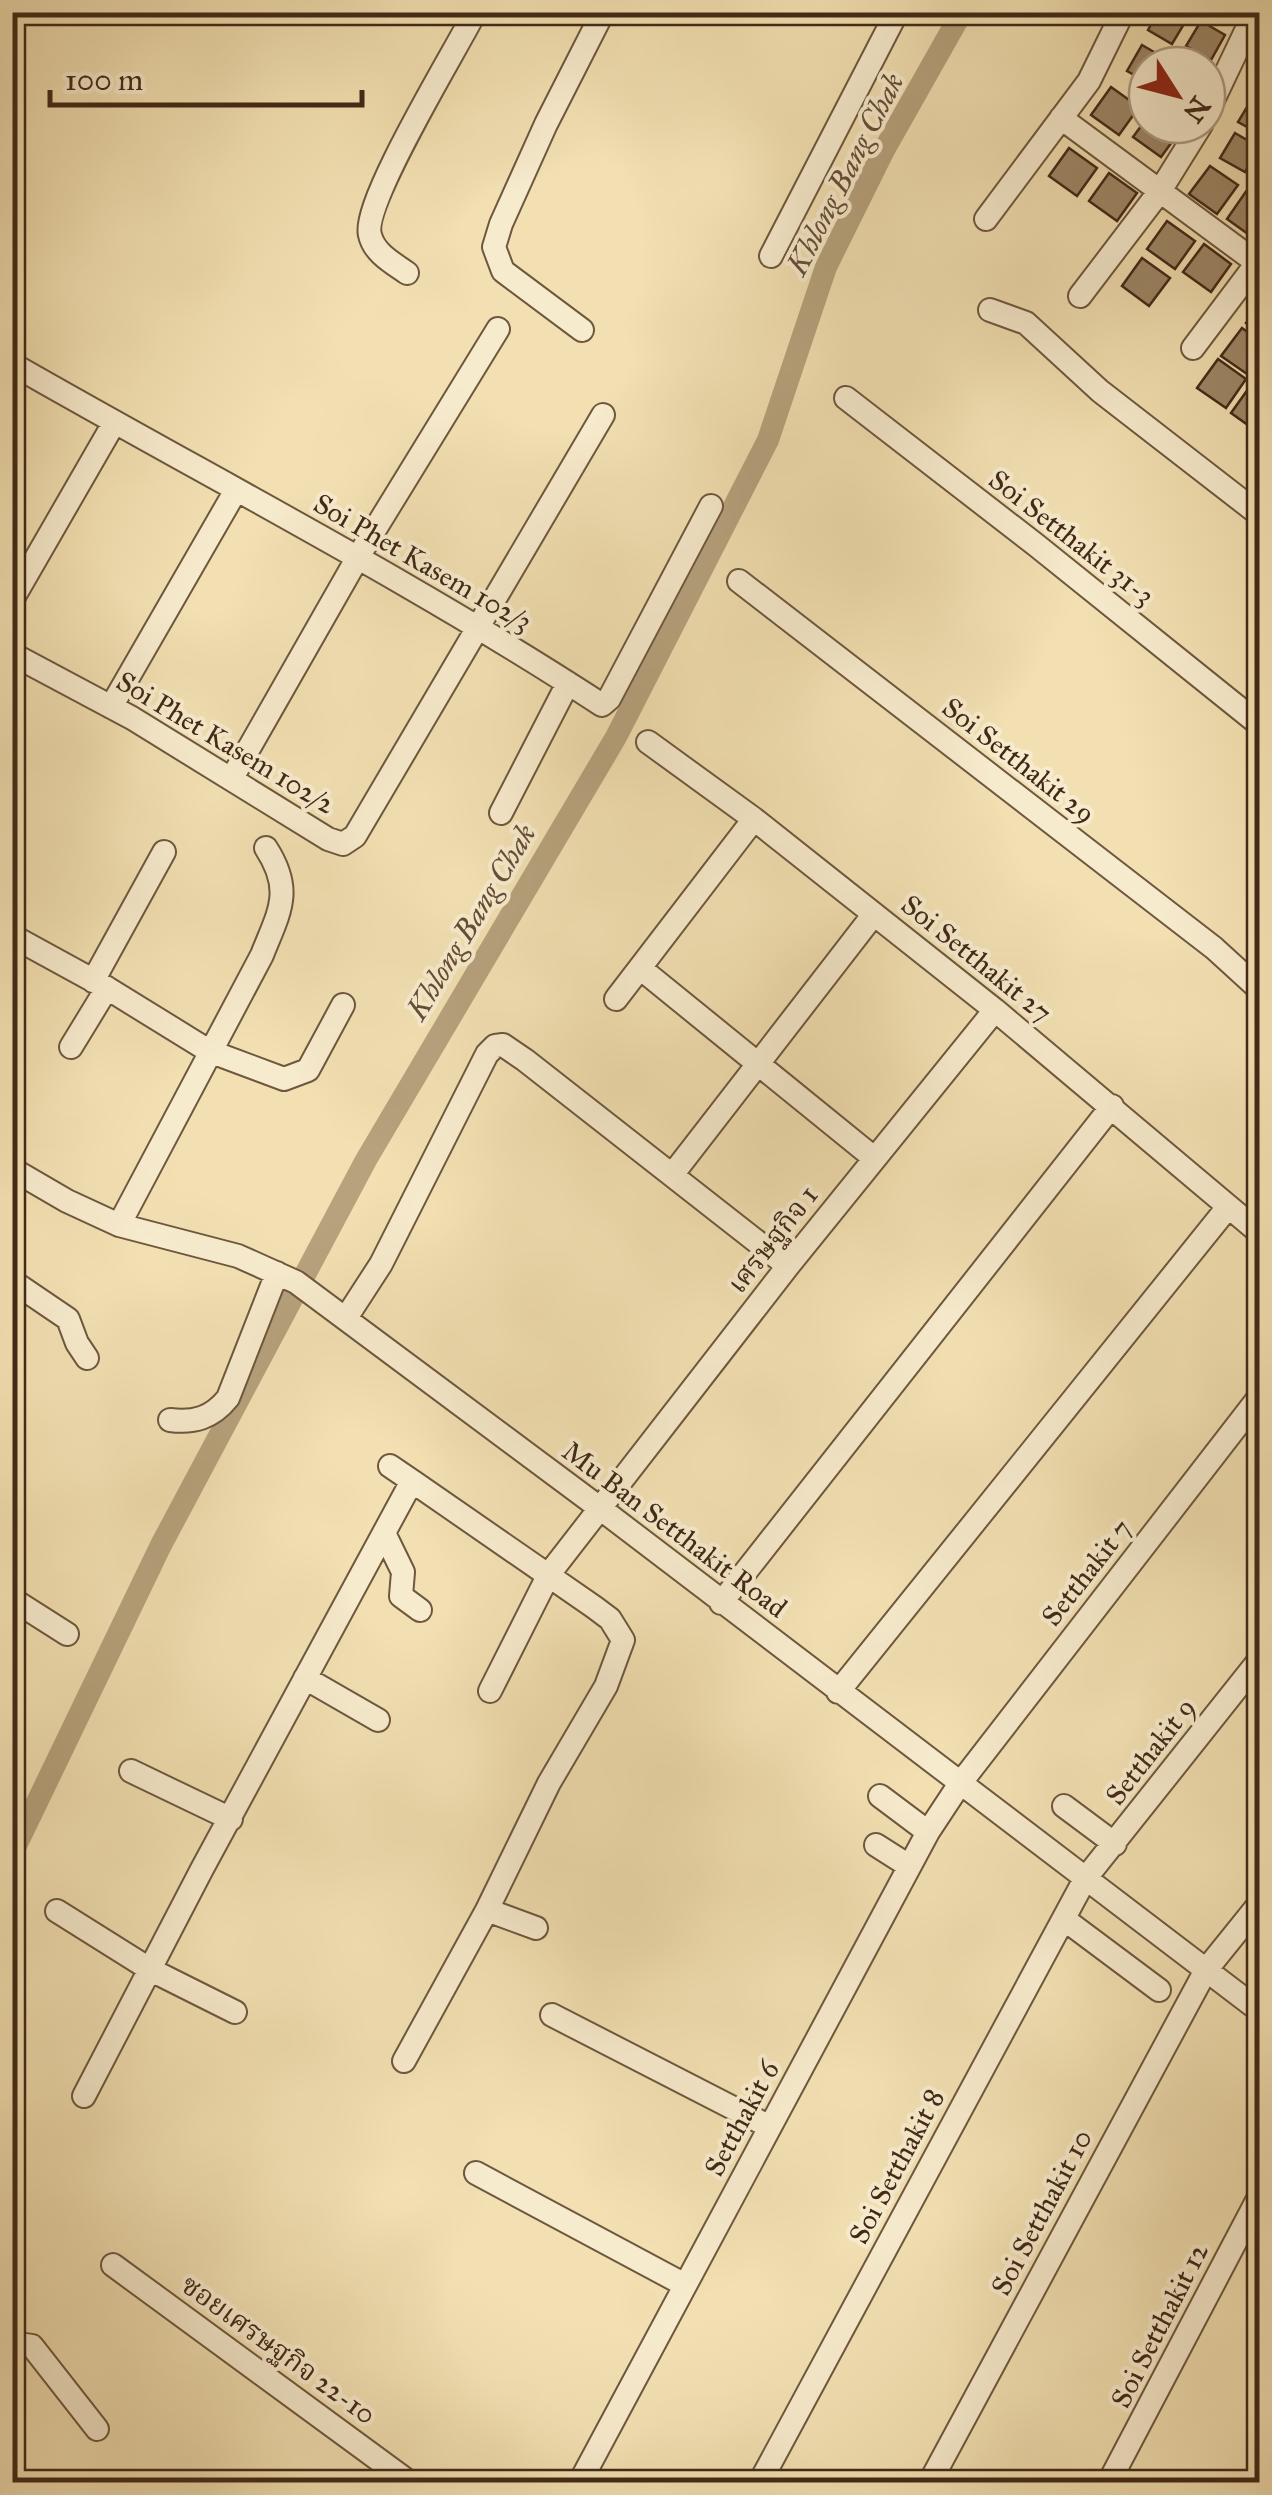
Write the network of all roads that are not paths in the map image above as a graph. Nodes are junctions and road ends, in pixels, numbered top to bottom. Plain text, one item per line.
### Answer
1 (475, 12) edge
2 (603, 12) edge
3 (897, 12) edge
4 (1123, 12) edge
5 (1255, 12) edge
6 (1227, 71) edge
7 (1061, 118) junction
8 (1188, 145) edge
9 (1160, 190) junction
10 (986, 219) dead end
11 (771, 256) dead end
12 (1259, 262) edge
13 (407, 274) dead end
14 (1080, 296) dead end
15 (990, 310) dead end
16 (498, 329) dead end
17 (582, 330) dead end
18 (1193, 348) dead end
19 (12, 364) edge
20 (846, 398) dead end
21 (603, 415) dead end
22 (114, 422) junction
23 (236, 490) junction
24 (711, 506) dead end
25 (1260, 514) edge
26 (358, 557) junction
27 (739, 581) dead end
28 (12, 600) edge
29 (479, 629) junction
30 (12, 654) edge
31 (568, 683) junction
32 (112, 707) junction
33 (1260, 725) edge
34 (648, 742) dead end
35 (232, 778) junction
36 (501, 813) dead end
37 (754, 819) junction
38 (266, 848) dead end
39 (164, 852) dead end
40 (874, 914) junction
41 (12, 936) edge
42 (640, 968) junction
43 (100, 984) junction
44 (1260, 990) edge
45 (616, 999) dead end
46 (343, 1005) dead end
47 (996, 1010) junction
48 (70, 1047) dead end
49 (209, 1051) junction
50 (758, 1064) junction
51 (1112, 1106) junction
52 (874, 1158) junction
53 (12, 1169) edge
54 (672, 1175) junction
55 (1228, 1207) junction
56 (120, 1225) junction
57 (1260, 1233) edge
58 (788, 1266) junction
59 (287, 1278) junction
60 (12, 1281) edge
61 (337, 1312) junction
62 (88, 1358) dead end
63 (1260, 1396) edge
64 (170, 1420) dead end
65 (390, 1466) dead end
66 (412, 1481) junction
67 (601, 1509) junction
68 (385, 1535) junction
69 (549, 1574) junction
70 (12, 1599) edge
71 (721, 1603) junction
72 (420, 1610) dead end
73 (67, 1634) dead end
74 (1260, 1659) edge
75 (304, 1678) junction
76 (490, 1691) dead end
77 (838, 1692) junction
78 (378, 1720) dead end
79 (130, 1770) dead end
80 (959, 1785) junction
81 (880, 1796) dead end
82 (1064, 1806) dead end
83 (231, 1819) junction
84 (928, 1832) junction
85 (1115, 1844) junction
86 (876, 1845) dead end
87 (910, 1866) junction
88 (1086, 1879) junction
89 (1260, 1903) edge
90 (487, 1910) junction
91 (57, 1911) dead end
92 (1064, 1918) junction
93 (536, 1928) dead end
94 (151, 1970) junction
95 (1206, 1970) junction
96 (1158, 1990) dead end
97 (1260, 2011) edge
98 (235, 2012) dead end
99 (552, 2015) dead end
100 (404, 2061) dead end
101 (84, 2096) dead end
102 (770, 2127) junction
103 (476, 2173) dead end
104 (1260, 2194) edge
105 (113, 2265) dead end
106 (685, 2285) junction
107 (12, 2343) edge
108 (97, 2429) dead end
109 (409, 2482) edge
110 (580, 2482) edge
111 (760, 2482) edge
112 (930, 2482) edge
113 (1109, 2482) edge

1 - 13 street
2 - 17 street
3 - 11 street
4 - 7 street
5 - 6 street
7 - 9 street
7 - 10 street
8 - 9 street
9 - 12 street
9 - 14 street
12 - 18 street
15 - 25 street
16 - 26 street
19 - 22 street, Soi Phet Kasem 102/3
20 - 33 street, Soi Setthakit 31-3
21 - 29 street
22 - 23 street, Soi Phet Kasem 102/3
22 - 28 street
23 - 26 street, Soi Phet Kasem 102/3
23 - 32 street
24 - 31 street, Soi Phet Kasem 102/3
26 - 29 street, Soi Phet Kasem 102/3
26 - 35 street
27 - 44 street, Soi Setthakit 29
29 - 31 street, Soi Phet Kasem 102/3
29 - 35 street, Soi Phet Kasem 102/2
30 - 32 street, Soi Phet Kasem 102/2
31 - 36 street
32 - 35 street, Soi Phet Kasem 102/2
34 - 37 street, Soi Setthakit 27
37 - 40 street, Soi Setthakit 27
37 - 42 street
38 - 49 street
39 - 43 street
40 - 47 street, Soi Setthakit 27
40 - 50 street
41 - 43 street
42 - 45 street
42 - 50 street
43 - 48 street
43 - 49 street
46 - 49 street
47 - 51 street, Soi Setthakit 27
47 - 52 street, เศรษฐกิจ 1
49 - 56 street
50 - 52 street
50 - 54 street
51 - 55 street, Soi Setthakit 27
51 - 71 street
52 - 58 street, เศรษฐกิจ 1
53 - 56 street, Mu Ban Setthakit Road
54 - 58 street
54 - 61 street
55 - 57 street, Soi Setthakit 27
55 - 77 street
56 - 59 street, Mu Ban Setthakit Road
58 - 67 street, เศรษฐกิจ 1
59 - 61 street, Mu Ban Setthakit Road
59 - 64 street
60 - 62 street
61 - 67 street, Mu Ban Setthakit Road
63 - 80 street, Setthakit 7
65 - 66 street
66 - 68 street
66 - 69 street
67 - 69 street, เศรษฐกิจ 1
67 - 71 street, Mu Ban Setthakit Road
68 - 72 street
68 - 75 street
69 - 76 street, เศรษฐกิจ 1
69 - 90 street
70 - 73 street
71 - 77 street, Mu Ban Setthakit Road
74 - 85 street, Setthakit 9
75 - 78 street
75 - 83 street
77 - 80 street, Mu Ban Setthakit Road
79 - 83 street
80 - 84 street, Setthakit 6
80 - 88 street, Mu Ban Setthakit Road
81 - 84 street
82 - 85 street
83 - 94 street
84 - 87 street, Setthakit 6
85 - 88 street, Setthakit 9
86 - 87 street
87 - 102 street, Setthakit 6
88 - 92 street, Soi Setthakit 8
88 - 95 street, Mu Ban Setthakit Road
89 - 95 street, Soi Setthakit 10
90 - 93 street
90 - 100 street
91 - 94 street
92 - 96 street
92 - 111 street, Soi Setthakit 8
94 - 98 street
94 - 101 street
95 - 97 street, Mu Ban Setthakit Road
95 - 112 street, Soi Setthakit 10
99 - 102 street
102 - 106 street, Setthakit 6
103 - 106 street
104 - 113 street, Soi Setthakit 12
105 - 109 street, ซอยเศรษฐกิจ 22-10
106 - 110 street, Setthakit 6
107 - 108 street

